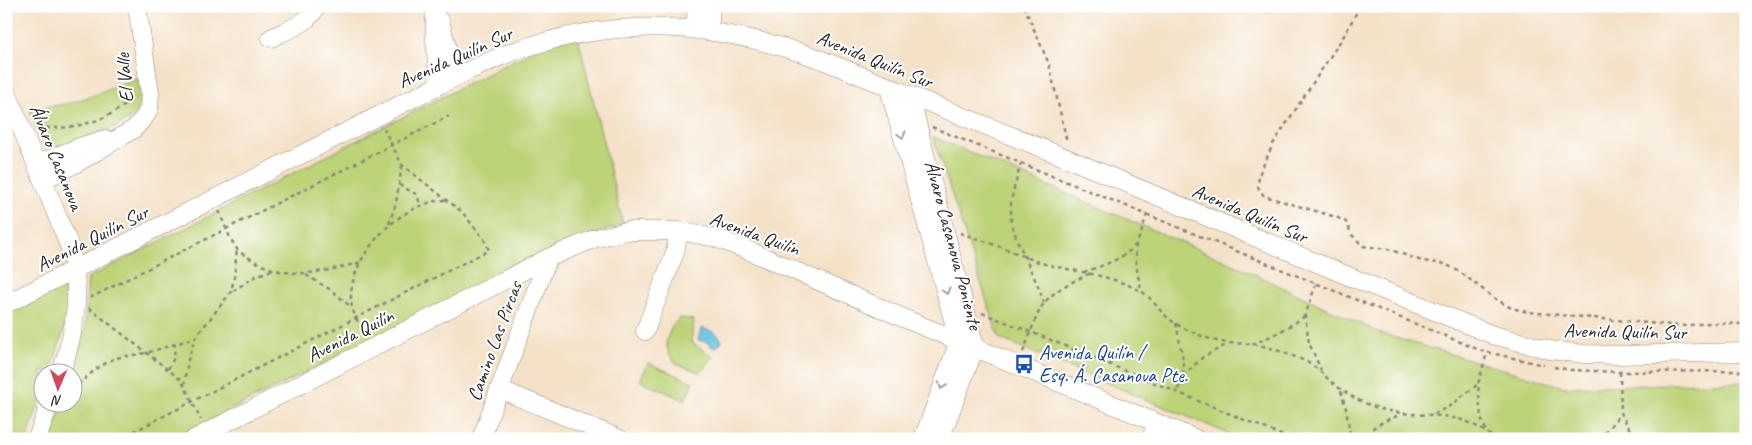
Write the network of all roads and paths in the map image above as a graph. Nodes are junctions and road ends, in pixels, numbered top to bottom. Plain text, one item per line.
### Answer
1 (137, 6) edge
2 (316, 6) edge
3 (435, 6) edge
4 (696, 6) edge
5 (711, 6) edge
6 (1024, 6) edge
7 (1360, 6) edge
8 (702, 30) junction
9 (271, 38) dead end
10 (455, 77) junction
11 (149, 84) junction
12 (439, 86) junction
13 (889, 88) junction
14 (6, 90) edge
15 (910, 96) junction
16 (378, 116) junction
17 (449, 116) dead end
18 (22, 127) junction
19 (1066, 136) dead end
20 (392, 145) junction
21 (1021, 163) dead end
22 (402, 165) junction
23 (40, 172) junction
24 (399, 185) junction
25 (213, 200) junction
26 (448, 200) junction
27 (421, 205) junction
28 (1147, 214) dead end
29 (388, 225) junction
30 (227, 229) junction
31 (679, 231) junction
32 (960, 233) dead end
33 (1136, 244) junction
34 (237, 248) junction
35 (548, 258) junction
36 (1027, 258) junction
37 (360, 262) junction
38 (76, 270) junction
39 (272, 270) junction
40 (1084, 272) junction
41 (304, 274) junction
42 (1091, 274) junction
43 (1316, 284) dead end
44 (1142, 291) junction
45 (231, 292) junction
46 (79, 302) junction
47 (1044, 303) junction
48 (6, 304) edge
49 (351, 307) junction
50 (1305, 316) junction
51 (356, 317) junction
52 (1176, 323) junction
53 (1746, 324) edge
54 (644, 331) dead end
55 (1031, 332) junction
56 (195, 338) junction
57 (968, 338) junction
58 (1230, 343) junction
59 (175, 344) junction
60 (1252, 344) junction
61 (371, 348) junction
62 (146, 353) junction
63 (1487, 353) dead end
64 (1744, 353) edge
65 (64, 362) edge
66 (1017, 365) junction
67 (168, 369) junction
68 (1321, 371) junction
69 (1620, 372) dead end
70 (1183, 376) junction
71 (82, 381) edge
72 (1478, 384) junction
73 (184, 385) junction
74 (499, 389) junction
75 (1341, 390) junction
76 (1178, 392) junction
77 (192, 401) junction
78 (46, 412) edge
79 (1621, 412) junction
80 (1402, 414) junction
81 (1434, 414) junction
82 (1154, 431) edge
83 (1486, 432) junction
84 (203, 436) edge
85 (37, 439) edge
86 (119, 439) edge
87 (481, 439) edge
88 (620, 439) edge
89 (923, 439) edge
90 (940, 439) edge
91 (1196, 439) edge
92 (1291, 439) edge
93 (1350, 439) edge
94 (1360, 439) edge
95 (1494, 439) edge
96 (1600, 439) edge
97 (1635, 439) edge

1 - 11 street, El Valle
2 - 9 street
3 - 10 street
3 - 12 street
4 - 8 street
5 - 8 street
6 - 19 path
7 - 53 path
8 - 10 street, Avenida Quilín Sur
8 - 13 street, Avenida Quilín Sur
10 - 12 street, Avenida Quilín Sur
11 - 18 path
11 - 23 street, El Valle
12 - 16 street, Avenida Quilín Sur
13 - 15 street, Avenida Quilín Sur
13 -> 57 street, Álvaro Casanova Poniente
14 - 18 street, Álvaro Casanova
15 - 57 street, Álvaro Casanova Poniente
15 - 64 street, Avenida Quilín Sur
16 - 20 path
16 - 25 street, Avenida Quilín Sur
17 - 20 path
18 - 23 street, Álvaro Casanova
20 - 22 path
20 - 30 path
21 - 36 path
22 - 24 path
22 - 26 path
23 - 38 street, Álvaro Casanova
24 - 27 path
24 - 29 path
25 - 30 path
25 - 38 street, Avenida Quilín Sur
26 - 27 path
26 - 51 path
27 - 29 path
28 - 33 path
29 - 37 path
30 - 34 path
30 - 46 path
31 - 35 street, Avenida Quilín
31 - 54 street
31 - 57 street, Avenida Quilín
32 - 36 path
33 - 40 path
33 - 44 path
34 - 39 path
34 - 45 path
35 - 61 street, Avenida Quilín
35 - 74 street, Camino Las Pircas
36 - 40 path
36 - 47 path
37 - 41 path
37 - 49 path
38 - 46 street, Álvaro Casanova
38 - 48 street, Avenida Quilín Sur
39 - 41 path
39 - 45 path
40 - 42 path
41 - 49 path
42 - 44 path
42 - 47 path
43 - 50 path
44 - 52 path
45 - 56 path
46 - 62 path
46 - 65 street, Álvaro Casanova
47 - 55 path
49 - 51 path
50 - 60 path
50 - 68 path
51 - 61 path
51 - 77 path
52 - 58 path
52 - 70 path
55 - 57 path
55 - 66 path
55 - 76 path
56 - 59 path
56 - 73 path
57 - 66 street, Avenida Quilín
57 -> 89 street, Álvaro Casanova Poniente
57 - 90 street, Álvaro Casanova Poniente
58 - 60 path
58 - 70 path
59 - 62 path
59 - 67 path
60 - 68 path
61 - 84 street, Avenida Quilín
62 - 67 path
62 - 71 path
63 - 72 path
66 - 82 street, Avenida Quilín
67 - 73 path
68 - 75 path
69 - 79 path
70 - 76 path
72 - 81 path
72 - 83 path
73 - 77 path
74 - 87 street, Camino Las Pircas
74 - 88 street
75 - 80 path
75 - 93 path
76 - 92 path
77 - 84 path
77 - 86 path
78 - 85 street
79 - 96 path
79 - 97 path
80 - 81 path
80 - 94 path
81 - 83 path
82 - 91 street, Avenida Quilín
83 - 95 path

